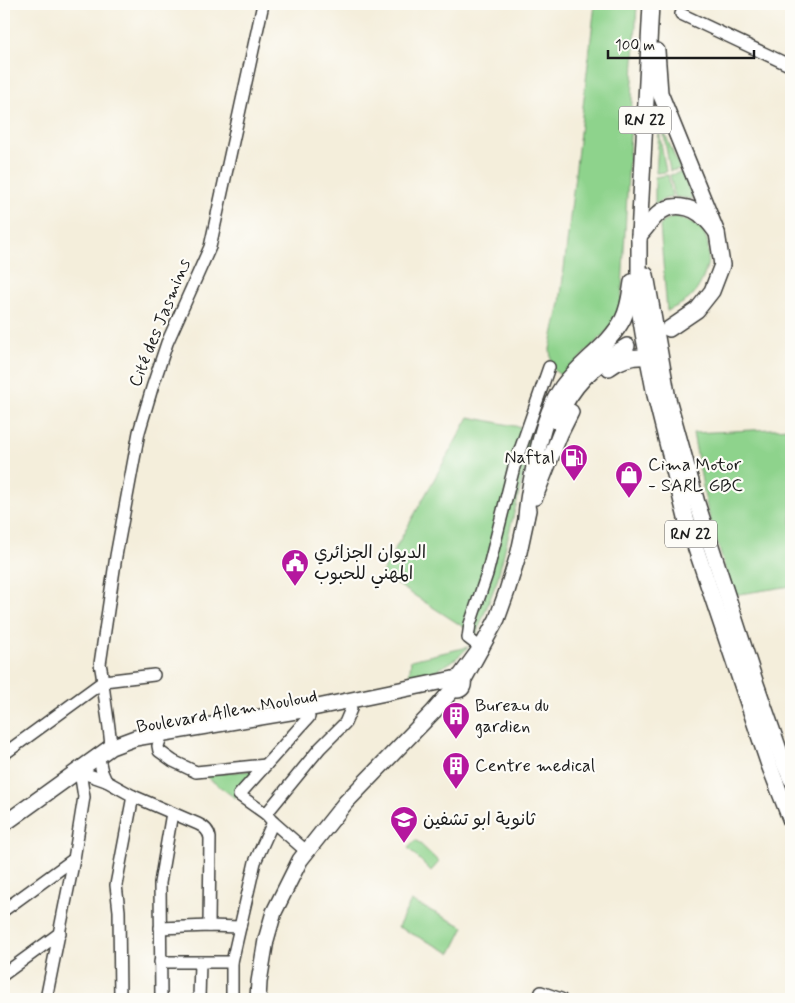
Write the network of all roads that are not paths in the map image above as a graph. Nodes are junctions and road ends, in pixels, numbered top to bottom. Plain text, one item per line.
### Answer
1 (264, 4) edge
2 (652, 4) edge
3 (681, 14) dead end
4 (791, 66) edge
5 (717, 233) junction
6 (639, 236) junction
7 (670, 329) dead end
8 (627, 346) dead end
9 (648, 357) junction
10 (549, 368) dead end
11 (526, 518) junction
12 (481, 648) junction
13 (154, 675) dead end
14 (104, 681) junction
15 (456, 683) junction
16 (351, 709) junction
17 (309, 716) junction
18 (160, 740) junction
19 (111, 747) junction
20 (4, 754) edge
21 (100, 763) junction
22 (266, 765) junction
23 (83, 776) junction
24 (791, 779) edge
25 (106, 781) junction
26 (133, 796) junction
27 (172, 813) junction
28 (270, 818) junction
29 (791, 821) edge
30 (4, 824) edge
31 (4, 835) edge
32 (306, 851) junction
33 (74, 859) junction
34 (4, 910) edge
35 (210, 926) junction
36 (240, 927) junction
37 (160, 928) junction
38 (60, 932) junction
39 (160, 962) junction
40 (200, 962) junction
41 (232, 962) junction
42 (4, 974) edge
43 (46, 999) edge
44 (120, 999) edge
45 (161, 999) edge
46 (199, 999) edge
47 (232, 999) edge
48 (258, 999) edge
49 (539, 999) edge
50 (562, 999) edge

1 - 14 street, Cité des Jasmins
2 - 5 main road
2 - 6 main road, RN 22
3 - 4 street
5 - 6 main road
5 - 7 main road
6 - 9 main road, RN 22
6 - 11 main road
6 - 24 main road, RN 22
8 - 11 main road
9 - 11 main road
9 - 29 main road, RN 22
10 - 12 street
11 - 12 main road
12 - 15 main road
13 - 14 street
14 - 19 street, Cité des Jasmins
14 - 20 street
15 - 16 main road, Boulevard Allem Mouloud
15 - 19 main road, Boulevard Allem Mouloud
15 - 32 main road
16 - 17 main road, Boulevard Allem Mouloud
16 - 28 street
17 - 18 main road, Boulevard Allem Mouloud
17 - 22 street
18 - 21 main road, Boulevard Allem Mouloud
18 - 22 street
19 - 30 main road, Boulevard Allem Mouloud
21 - 23 main road, Boulevard Allem Mouloud
21 - 25 street
22 - 28 street
23 - 25 street
23 - 31 main road, Boulevard Allem Mouloud
23 - 33 street
25 - 26 street
26 - 27 street
26 - 44 street
27 - 35 street
27 - 37 street
28 - 32 street
28 - 36 street
32 - 48 main road
33 - 34 street
33 - 38 street
35 - 36 street
35 - 37 street
36 - 41 street
37 - 39 street
38 - 42 street
38 - 43 street
39 - 40 street
39 - 45 street
40 - 41 street
40 - 46 street
41 - 47 street
49 - 50 street

